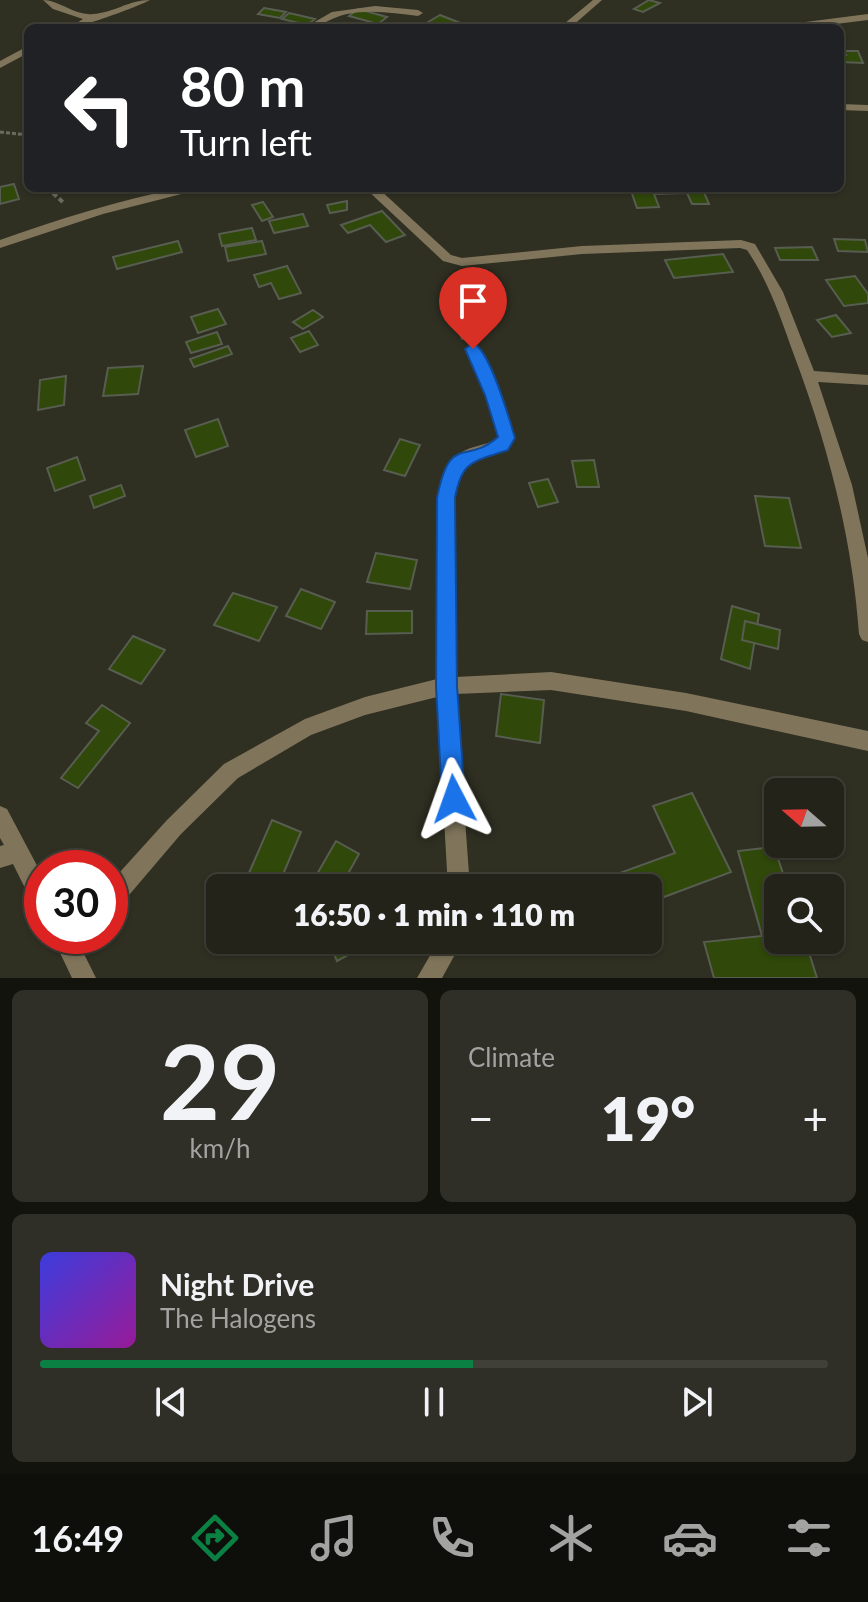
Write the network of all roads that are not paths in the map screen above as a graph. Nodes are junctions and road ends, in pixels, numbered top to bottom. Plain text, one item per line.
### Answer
1 (47, 0) edge
2 (146, 0) edge
3 (598, 0) edge
4 (418, 13) dead end
5 (868, 17) edge
6 (91, 18) junction
7 (81, 24) edge
8 (315, 24) edge
9 (569, 24) edge
10 (813, 24) edge
11 (24, 51) edge
12 (3, 60) edge
13 (844, 107) edge
14 (868, 108) edge
15 (178, 192) edge
16 (375, 192) edge
17 (0, 244) edge
18 (473, 349) dead end
19 (810, 376) junction
20 (868, 380) edge
21 (868, 634) edge
22 (446, 686) junction
23 (868, 741) edge
24 (0, 816) edge
25 (9, 855) edge
26 (458, 874) edge
27 (24, 875) edge
28 (128, 879) edge
29 (75, 954) edge
30 (445, 954) edge
31 (84, 978) edge
32 (429, 978) edge

1 - 6 street
2 - 6 street
3 - 9 street
4 - 8 street
5 - 10 street
6 - 7 street
11 - 12 street
13 - 14 street
15 - 17 street
16 - 19 street
18 - 22 street
19 - 20 street
19 - 21 street
22 - 23 street
22 - 26 street
22 - 28 street
24 - 25 street
25 - 27 street
29 - 31 street
30 - 32 street

